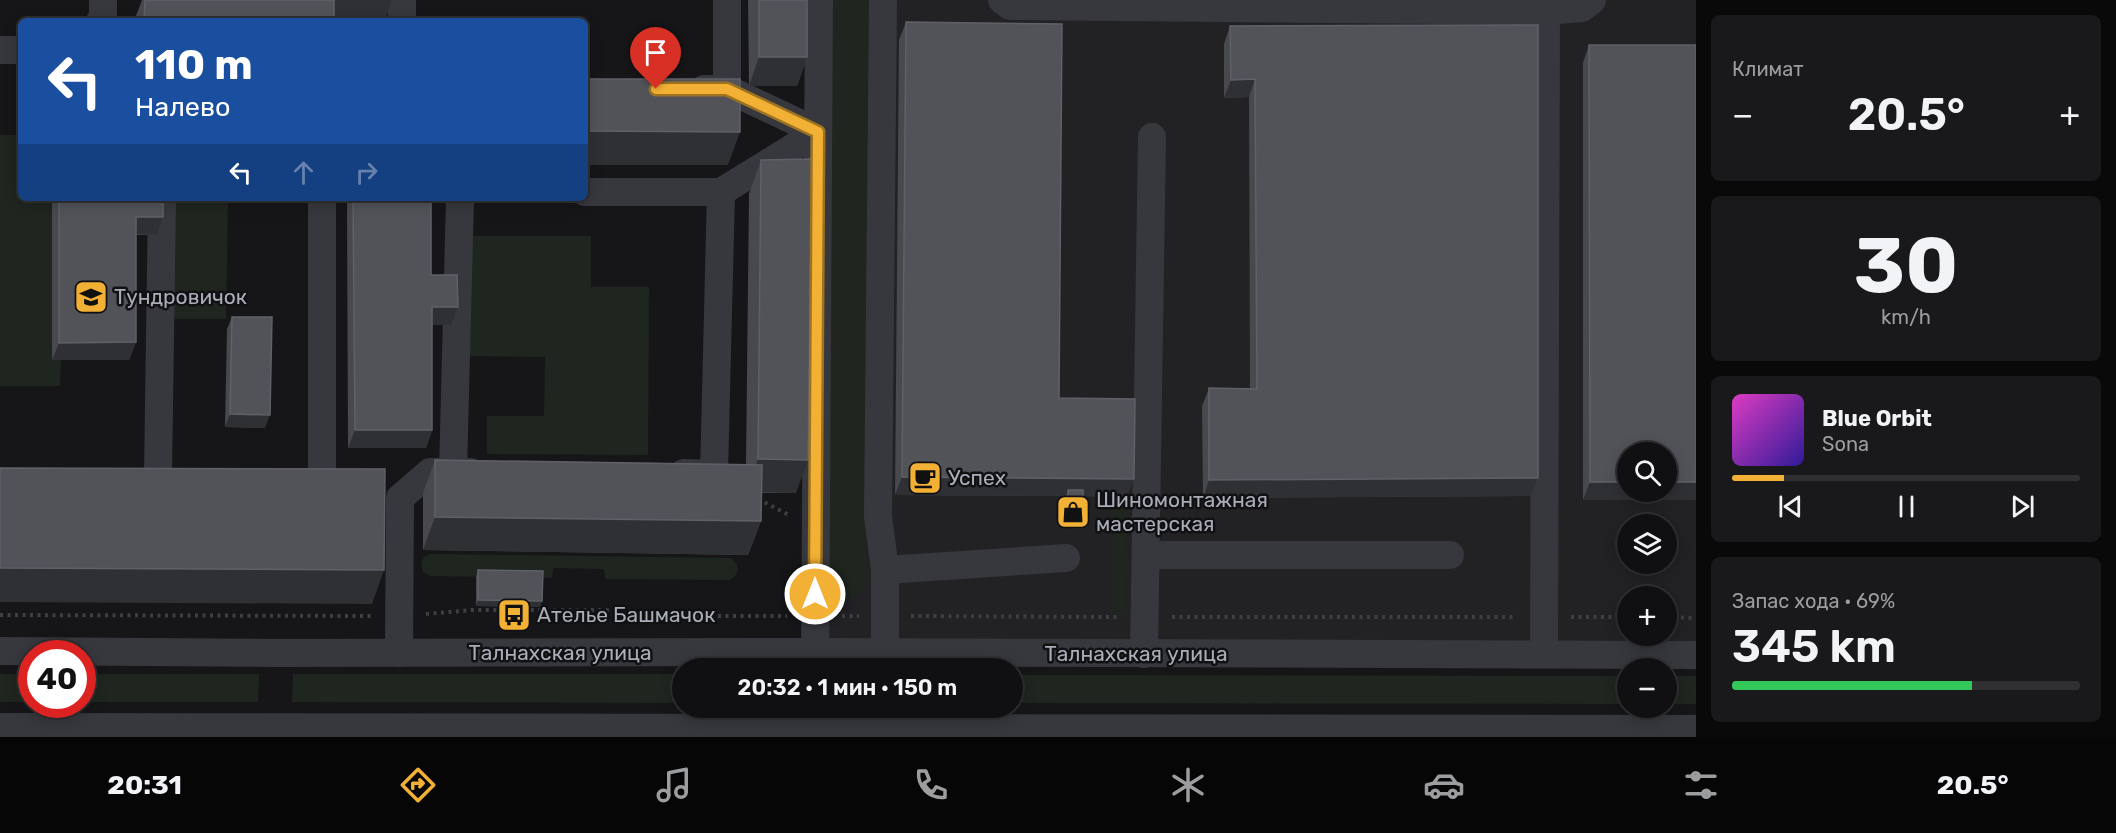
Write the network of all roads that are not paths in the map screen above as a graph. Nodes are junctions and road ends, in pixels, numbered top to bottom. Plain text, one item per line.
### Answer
1 (103, 0) edge
2 (402, 0) edge
3 (726, 0) edge
4 (819, 0) edge
5 (883, 0) edge
6 (1002, 0) edge
7 (1593, 0) edge
8 (1546, 11) junction
9 (102, 18) edge
10 (402, 18) edge
11 (0, 50) edge
12 (18, 50) edge
13 (679, 89) edge
14 (727, 89) junction
15 (818, 132) junction
16 (1152, 137) dead end
17 (588, 192) edge
18 (721, 192) junction
19 (162, 201) edge
20 (321, 201) edge
21 (460, 201) edge
22 (453, 472) junction
23 (500, 472) edge
24 (654, 473) edge
25 (158, 476) edge
26 (322, 478) edge
27 (1146, 555) junction
28 (1450, 555) dead end
29 (1066, 558) dead end
30 (885, 570) junction
31 (0, 651) edge
32 (399, 653) junction
33 (1144, 654) junction
34 (1544, 654) junction
35 (1696, 655) edge
36 (696, 658) edge
37 (815, 658) edge
38 (885, 658) edge
39 (996, 658) edge
40 (815, 718) edge
41 (885, 718) edge
42 (0, 727) edge
43 (1696, 729) edge
44 (181, 732) edge
45 (987, 732) edge

1 - 9 street
2 - 10 street
3 - 14 street
4 - 15 street
5 - 30 street
6 - 8 street
7 - 8 street
8 - 34 street
11 - 12 street
13 - 14 street
14 - 15 street
15 - 18 street
15 - 37 street
16 - 27 street
17 - 18 street
18 - 24 street
19 - 25 street
20 - 26 street
21 - 22 street
22 - 23 street
22 - 32 street
27 - 28 street
27 - 33 street
29 - 30 street
30 - 38 street
31 - 32 street, Талнахская улица
32 - 36 street, Талнахская улица
33 - 34 street, Талнахская улица
33 - 39 street, Талнахская улица
34 - 35 street, Талнахская улица
40 - 44 street
41 - 45 street
42 - 44 street
43 - 45 street

